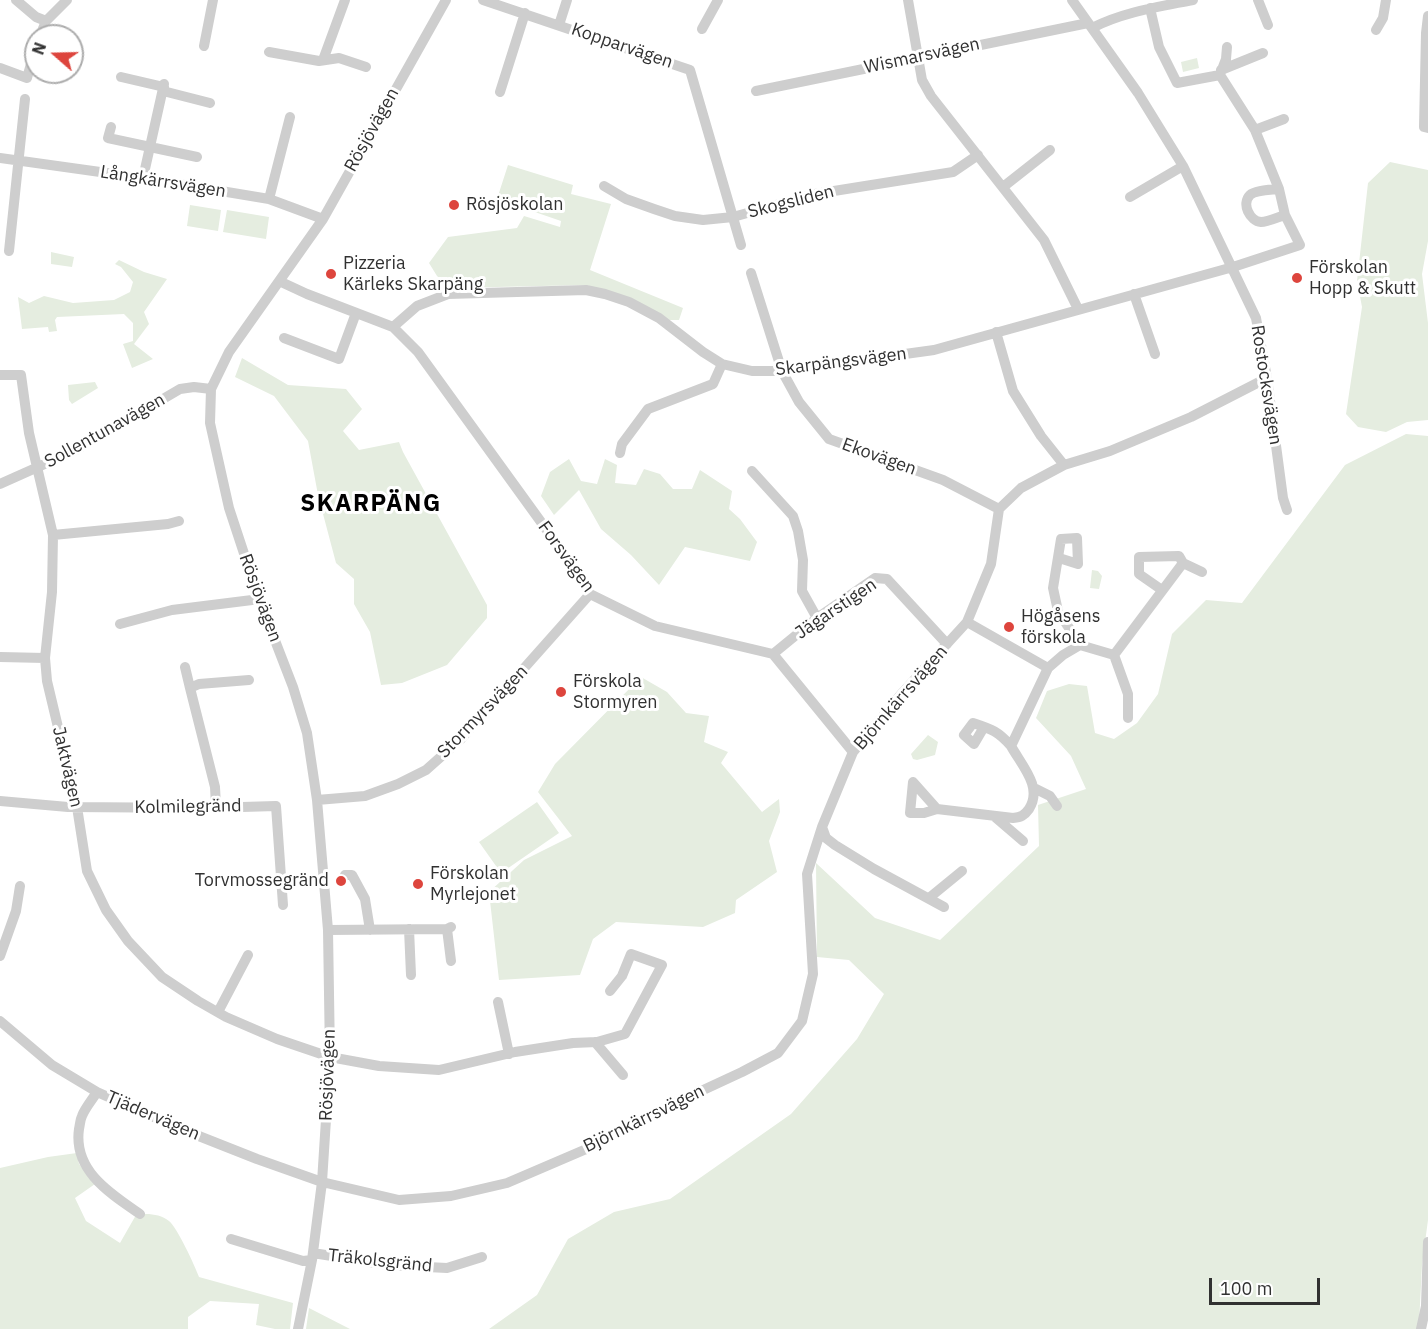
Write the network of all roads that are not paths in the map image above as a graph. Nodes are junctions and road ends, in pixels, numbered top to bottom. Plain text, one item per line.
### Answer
1 (16, 0) edge
2 (67, 0) edge
3 (213, 0) edge
4 (345, 0) edge
5 (446, 0) edge
6 (483, 0) edge
7 (567, 0) edge
8 (718, 0) edge
9 (908, 0) edge
10 (1072, 0) edge
11 (1192, 0) edge
12 (1258, 0) edge
13 (1386, 0) edge
14 (1146, 6) edge
15 (525, 13) junction
16 (1428, 16) edge
17 (46, 21) junction
18 (45, 24) edge
19 (559, 25) junction
20 (1090, 25) junction
21 (1268, 25) dead end
22 (702, 29) dead end
23 (1376, 30) dead end
24 (1427, 34) edge
25 (204, 46) dead end
26 (1227, 47) dead end
27 (269, 52) dead end
28 (1263, 53) dead end
29 (918, 57) junction
30 (323, 60) junction
31 (366, 67) dead end
32 (0, 68) edge
33 (1220, 73) junction
34 (24, 77) edge
35 (122, 77) dead end
36 (164, 88) junction
37 (756, 91) dead end
38 (500, 92) dead end
39 (25, 99) dead end
40 (210, 103) dead end
41 (290, 117) dead end
42 (1284, 119) dead end
43 (111, 127) dead end
44 (1428, 128) edge
45 (1255, 130) junction
46 (150, 147) junction
47 (1050, 150) dead end
48 (978, 155) junction
49 (197, 157) dead end
50 (0, 158) edge
51 (18, 161) junction
52 (1183, 166) junction
53 (143, 178) junction
54 (604, 186) dead end
55 (1003, 187) junction
56 (1279, 189) junction
57 (1130, 197) dead end
58 (269, 199) junction
59 (1285, 214) junction
60 (733, 217) junction
61 (323, 219) junction
62 (741, 245) dead end
63 (9, 251) dead end
64 (1233, 267) junction
65 (751, 273) dead end
66 (279, 280) junction
67 (1134, 294) junction
68 (1078, 309) junction
69 (356, 313) junction
70 (393, 327) junction
71 (996, 332) junction
72 (284, 338) dead end
73 (1155, 354) dead end
74 (722, 364) junction
75 (782, 371) junction
76 (0, 375) edge
77 (1267, 378) junction
78 (211, 389) junction
79 (620, 453) dead end
80 (1064, 465) junction
81 (38, 468) junction
82 (752, 471) dead end
83 (0, 484) edge
84 (999, 509) junction
85 (1287, 510) dead end
86 (178, 521) dead end
87 (53, 535) junction
88 (1059, 558) dead end
89 (1183, 563) junction
90 (1202, 572) dead end
91 (1162, 590) junction
92 (590, 594) junction
93 (258, 597) junction
94 (817, 618) junction
95 (967, 622) junction
96 (120, 624) dead end
97 (947, 644) junction
98 (1080, 645) junction
99 (773, 654) junction
100 (1114, 655) junction
101 (0, 657) edge
102 (45, 658) junction
103 (185, 667) dead end
104 (1048, 668) junction
105 (249, 680) dead end
106 (190, 688) junction
107 (1128, 718) dead end
108 (984, 727) dead end
109 (1011, 746) junction
110 (853, 752) junction
111 (1034, 788) junction
112 (317, 800) junction
113 (0, 801) edge
114 (216, 806) junction
115 (1057, 806) dead end
116 (77, 807) junction
117 (937, 809) dead end
118 (995, 817) junction
119 (822, 827) junction
120 (1023, 841) dead end
121 (962, 870) dead end
122 (345, 875) dead end
123 (20, 886) dead end
124 (929, 898) junction
125 (283, 905) dead end
126 (944, 907) dead end
127 (409, 929) junction
128 (328, 930) junction
129 (370, 930) junction
130 (248, 955) dead end
131 (0, 956) edge
132 (451, 961) dead end
133 (411, 975) dead end
134 (610, 991) dead end
135 (498, 1002) dead end
136 (218, 1012) junction
137 (0, 1021) edge
138 (11, 1032) junction
139 (0, 1038) edge
140 (595, 1042) junction
141 (509, 1054) junction
142 (330, 1057) junction
143 (623, 1075) dead end
144 (97, 1092) junction
145 (322, 1182) junction
146 (140, 1214) dead end
147 (231, 1239) dead end
148 (1428, 1242) edge
149 (313, 1256) junction
150 (482, 1257) dead end
151 (298, 1329) edge
152 (1421, 1329) edge

1 - 17 street
2 - 17 street
3 - 25 street
4 - 30 street
5 - 61 street, Rösjövägen
6 - 15 street, Kopparvägen
7 - 19 street
8 - 22 street
9 - 29 street
10 - 20 street, Rostocksvägen
11 - 14 street, Wismarsvägen
12 - 21 street
13 - 23 street
14 - 20 street, Wismarsvägen
14 - 33 street
15 - 19 street, Kopparvägen
15 - 38 street
16 - 24 street
17 - 18 street
19 - 60 street, Kopparvägen
20 - 29 street, Wismarsvägen
20 - 52 street, Rostocksvägen
24 - 44 street
26 - 33 street
27 - 30 street
28 - 33 street
29 - 37 street, Wismarsvägen
29 - 48 street
30 - 31 street
32 - 34 street
33 - 45 street
35 - 36 street
36 - 40 street
36 - 46 street
39 - 51 street
41 - 58 street
42 - 45 street
43 - 46 street
45 - 56 street
46 - 49 street
46 - 53 street
47 - 55 street
48 - 55 street
48 - 60 street, Skogsliden
50 - 51 street, Långkärrsvägen
51 - 53 street, Långkärrsvägen
51 - 63 street
52 - 57 street
52 - 64 street, Rostocksvägen
53 - 58 street, Långkärrsvägen
54 - 60 street, Skogsliden
55 - 68 street
56 - 59 street
56 - 59 street
58 - 61 street, Långkärrsvägen
59 - 64 street, Skarpängsvägen
60 - 62 street, Kopparvägen
61 - 66 street, Rösjövägen
64 - 67 street, Skarpängsvägen
64 - 77 street, Rostocksvägen
65 - 75 street, Ekovägen
66 - 69 street, Forsvägen
66 - 78 street, Rösjövägen
67 - 68 street, Skarpängsvägen
67 - 73 street
68 - 71 street, Skarpängsvägen
69 - 70 street, Forsvägen
69 - 72 street
70 - 74 street, Skarpängsvägen
70 - 92 street, Forsvägen
71 - 75 street, Skarpängsvägen
71 - 80 street
74 - 75 street, Skarpängsvägen
74 - 79 street
75 - 84 street, Ekovägen
76 - 81 street, Jaktvägen
77 - 80 street
77 - 85 street, Rostocksvägen
78 - 81 street, Sollentunavägen
78 - 93 street, Rösjövägen
80 - 84 street
81 - 83 street, Sollentunavägen
81 - 87 street, Jaktvägen
82 - 94 street
84 - 95 street, Björnkärrsvägen
86 - 87 street
87 - 102 street, Jaktvägen
88 - 98 street
89 - 90 street
89 - 91 street
89 - 91 street
91 - 100 street
92 - 99 street, Forsvägen
92 - 112 street, Stormyrsvägen
93 - 96 street
93 - 112 street, Rösjövägen
94 - 97 street, Jägarstigen
94 - 99 street, Jägarstigen
95 - 97 street, Björnkärrsvägen
95 - 104 street
97 - 110 street, Björnkärrsvägen
98 - 100 street
98 - 104 street
99 - 110 street
100 - 107 street
101 - 102 street
102 - 116 street, Jaktvägen
103 - 106 street
104 - 109 street
105 - 106 street
106 - 114 street
108 - 109 street
109 - 111 street
110 - 119 street, Björnkärrsvägen
111 - 115 street
111 - 118 street
112 - 128 street, Rösjövägen
113 - 116 street, Kolmilegränd
114 - 116 street, Kolmilegränd
114 - 125 street, Kolmilegränd
116 - 136 street, Jaktvägen
117 - 118 street
118 - 120 street
119 - 124 street
119 - 145 street, Björnkärrsvägen
121 - 124 street
122 - 129 street
123 - 131 street
124 - 126 street
127 - 129 street
127 - 132 street
127 - 133 street
128 - 129 street
128 - 142 street, Rösjövägen
130 - 136 street
134 - 140 street, Jaktvägen
135 - 141 street
136 - 142 street, Jaktvägen
137 - 138 street, Tjädervägen
138 - 139 street
138 - 144 street, Tjädervägen
140 - 141 street, Jaktvägen
140 - 143 street
141 - 142 street, Jaktvägen
142 - 145 street, Rösjövägen
144 - 145 street, Tjädervägen
144 - 146 street
145 - 149 street, Rösjövägen
147 - 149 street
148 - 152 street
149 - 150 street, Träkolsgränd
149 - 151 street, Rösjövägen

